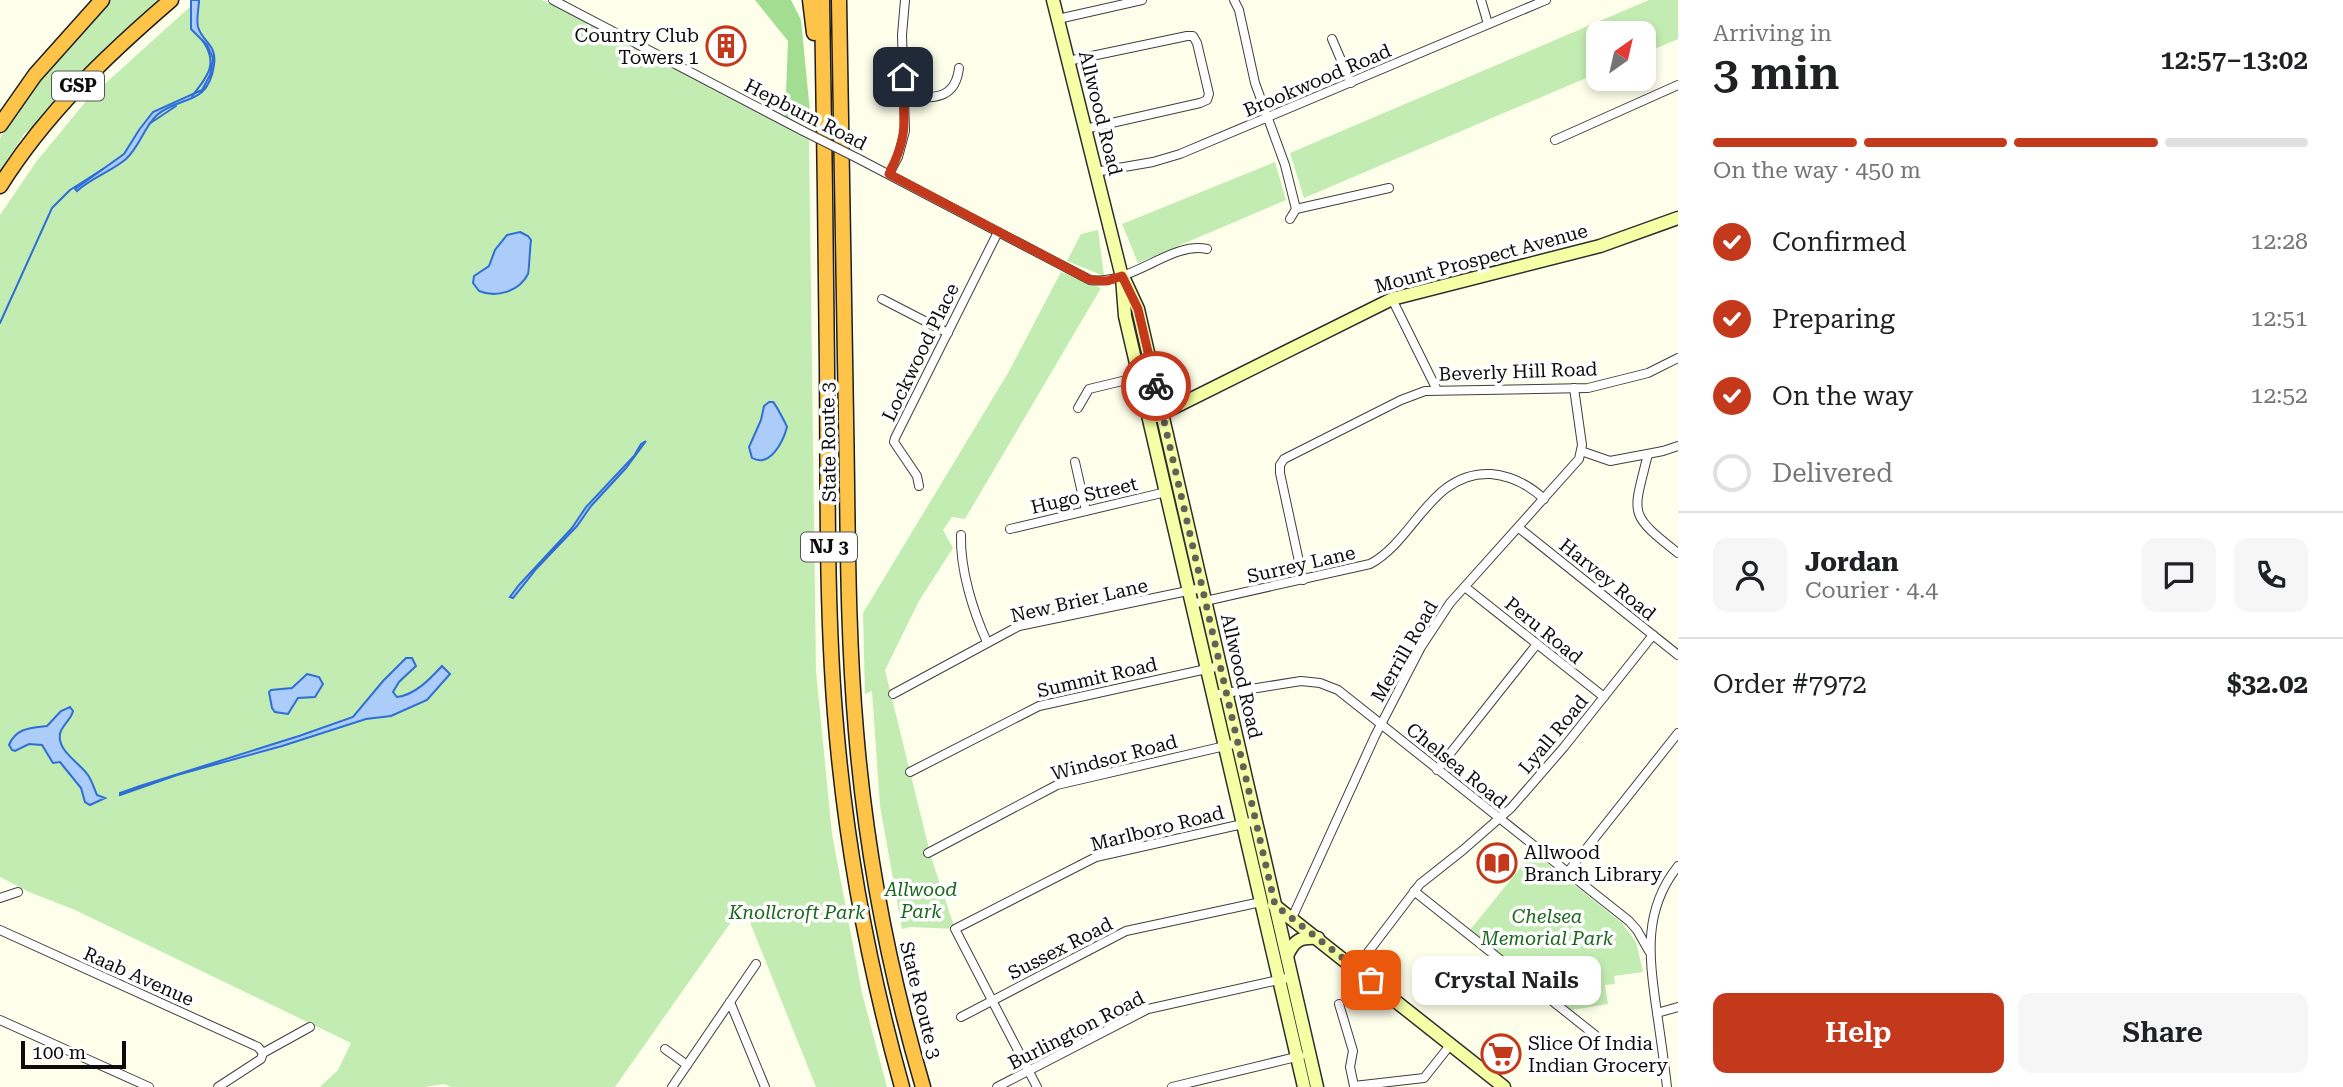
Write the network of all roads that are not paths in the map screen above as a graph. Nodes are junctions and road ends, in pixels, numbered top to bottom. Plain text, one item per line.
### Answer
1 (102, 0) edge
2 (171, 0) edge
3 (553, 0) edge
4 (810, 0) edge
5 (822, 0) edge
6 (839, 0) edge
7 (849, 0) edge
8 (905, 0) edge
9 (1053, 0) edge
10 (1142, 0) edge
11 (1234, 0) edge
12 (1481, 0) edge
13 (1546, 0) edge
14 (1058, 19) junction
15 (1488, 24) junction
16 (1332, 39) dead end
17 (1068, 61) junction
18 (959, 68) dead end
19 (1351, 83) junction
20 (1678, 85) edge
21 (841, 90) junction
22 (904, 98) junction
23 (1268, 117) junction
24 (0, 125) edge
25 (1084, 129) junction
26 (1555, 140) dead end
27 (1095, 172) junction
28 (889, 174) junction
29 (0, 186) edge
30 (1389, 188) dead end
31 (1296, 209) junction
32 (1678, 218) edge
33 (1290, 219) dead end
34 (998, 232) junction
35 (1207, 249) dead end
36 (1122, 276) junction
37 (882, 299) dead end
38 (1392, 299) junction
39 (948, 333) junction
40 (1678, 358) edge
41 (1139, 377) junction
42 (1574, 388) junction
43 (1437, 390) junction
44 (1078, 408) dead end
45 (1162, 413) junction
46 (827, 416) junction
47 (1149, 420) junction
48 (1678, 446) edge
49 (1581, 451) junction
50 (1648, 454) junction
51 (1074, 462) dead end
52 (919, 485) dead end
53 (1166, 492) junction
54 (1544, 499) junction
55 (1086, 511) junction
56 (1518, 528) junction
57 (1010, 529) dead end
58 (961, 536) dead end
59 (1678, 553) edge
60 (1303, 580) junction
61 (1465, 587) junction
62 (1204, 595) junction
63 (1190, 598) junction
64 (1653, 635) junction
65 (987, 642) junction
66 (1537, 644) junction
67 (1678, 655) edge
68 (1214, 667) junction
69 (893, 694) dead end
70 (1220, 694) junction
71 (1604, 697) junction
72 (1381, 724) junction
73 (1678, 733) edge
74 (1231, 744) junction
75 (1437, 770) junction
76 (910, 772) dead end
77 (1499, 819) junction
78 (1249, 822) junction
79 (929, 853) dead end
80 (1678, 866) edge
81 (1567, 873) junction
82 (1414, 891) junction
83 (18, 892) dead end
84 (0, 898) edge
85 (1261, 902) junction
86 (1275, 905) junction
87 (1292, 918) junction
88 (0, 930) edge
89 (1318, 938) junction
90 (1649, 951) junction
91 (1287, 956) junction
92 (756, 964) dead end
93 (1356, 968) junction
94 (1292, 977) junction
95 (1279, 980) junction
96 (992, 1001) junction
97 (730, 1002) junction
98 (1339, 1004) dead end
99 (1678, 1007) edge
100 (1657, 1013) junction
101 (961, 1017) dead end
102 (0, 1020) edge
103 (310, 1027) dead end
104 (1595, 1035) dead end
105 (1451, 1044) junction
106 (664, 1049) dead end
107 (263, 1053) junction
108 (1303, 1055) junction
109 (687, 1065) junction
110 (1029, 1071) junction
111 (149, 1087) edge
112 (218, 1087) edge
113 (672, 1087) edge
114 (765, 1087) edge
115 (902, 1087) edge
116 (923, 1087) edge
117 (997, 1087) edge
118 (1037, 1087) edge
119 (1172, 1087) edge
120 (1304, 1087) edge
121 (1317, 1087) edge
122 (1504, 1087) edge
123 (1667, 1087) edge

1 - 24 highway, GSP
2 - 29 highway, GSP
3 - 28 street, Hepburn Road, bridge
4 - 46 highway
5 - 46 highway, State Route 3 / NJ 3
6 - 21 highway, State Route 3 / NJ 3
7 - 21 highway
8 - 22 street
9 - 14 main road, Allwood Road
10 - 14 street
11 - 23 street
12 - 15 street
13 - 15 street, Brookwood Road
14 - 17 main road, Allwood Road
15 - 19 street, Brookwood Road
16 - 19 street
17 - 25 main road, Allwood Road
17 - 25 street
18 - 22 street
19 - 23 street, Brookwood Road
20 - 26 street
21 - 116 highway, State Route 3 / NJ 3
22 - 28 street
23 - 27 street, Brookwood Road
23 - 31 street
25 - 27 main road, Allwood Road
27 - 36 main road, Allwood Road
28 - 34 street, Hepburn Road
30 - 31 street
31 - 33 street
32 - 38 main road, Mount Prospect Avenue
34 - 36 street, Hepburn Road
34 - 39 street, Lockwood Place
35 - 36 street, Hepburn Road
36 - 41 main road, Allwood Road
36 - 45 main road, Allwood Road
37 - 39 street
38 - 43 street
38 - 45 main road, Mount Prospect Avenue
39 - 52 street, Lockwood Place
40 - 42 street, Beverly Hill Road
41 - 44 street
41 - 47 main road, Allwood Road
42 - 43 street, Beverly Hill Road
42 - 49 street
43 - 60 street, Beverly Hill Road
45 - 47 main road, Mount Prospect Avenue
45 - 62 main road, Allwood Road
46 - 115 highway, State Route 3 / NJ 3
47 - 53 main road, Allwood Road
48 - 50 street
49 - 50 street
49 - 54 street, Merrill Road
50 - 59 street
51 - 55 street
53 - 55 street, Hugo Street
53 - 63 main road, Allwood Road
54 - 56 street, Merrill Road
54 - 60 street, Surrey Lane
55 - 57 street, Hugo Street
56 - 61 street, Merrill Road
56 - 64 street, Harvey Road
58 - 65 street
60 - 62 street, Surrey Lane
61 - 66 street, Peru Road
61 - 72 street, Merrill Road
62 - 63 street, New Brier Lane
62 - 63 street, Surrey Lane
62 - 68 main road, Allwood Road
63 - 65 street, New Brier Lane
63 - 68 main road, Allwood Road
64 - 67 street, Harvey Road
64 - 71 street, Lyall Road
65 - 69 street, New Brier Lane
66 - 71 street, Peru Road
66 - 75 street
68 - 70 main road, Allwood Road
68 - 76 street, Summit Road
70 - 72 street, Chelsea Road
70 - 74 main road, Allwood Road
71 - 77 street, Lyall Road
72 - 75 street, Chelsea Road
72 - 87 street, Merrill Road
73 - 81 street
74 - 78 main road, Allwood Road
74 - 79 street, Windsor Road
75 - 77 street, Chelsea Road
77 - 81 street, Chelsea Road
77 - 82 street, Lyall Road
78 - 85 main road, Allwood Road
78 - 86 main road, Allwood Road
78 - 96 street, Marlboro Road
80 - 90 street
81 - 90 street, Chelsea Road
82 - 93 street, Lyall Road
82 - 104 street
83 - 84 street
85 - 86 main road
85 - 95 main road, Allwood Road
85 - 96 street, Sussex Road
86 - 87 main road
86 - 91 main road, Allwood Road
87 - 89 main road
88 - 107 street, Raab Avenue
89 - 91 main road
89 - 93 main road
90 - 100 street
91 - 94 main road, Allwood Road
92 - 97 street
93 - 105 main road
94 - 95 street, Burlington Road
94 - 108 main road, Allwood Road
95 - 108 main road, Allwood Road
95 - 110 street, Burlington Road
96 - 101 street, Sussex Road
96 - 110 street
97 - 109 street
97 - 114 street
98 - 105 street
99 - 100 street
100 - 123 street
102 - 111 street
103 - 107 street
105 - 122 main road
106 - 109 street
107 - 112 street
108 - 119 street
108 - 120 main road, Allwood Road
108 - 121 main road, Allwood Road
109 - 113 street
110 - 117 street, Burlington Road
110 - 118 street

